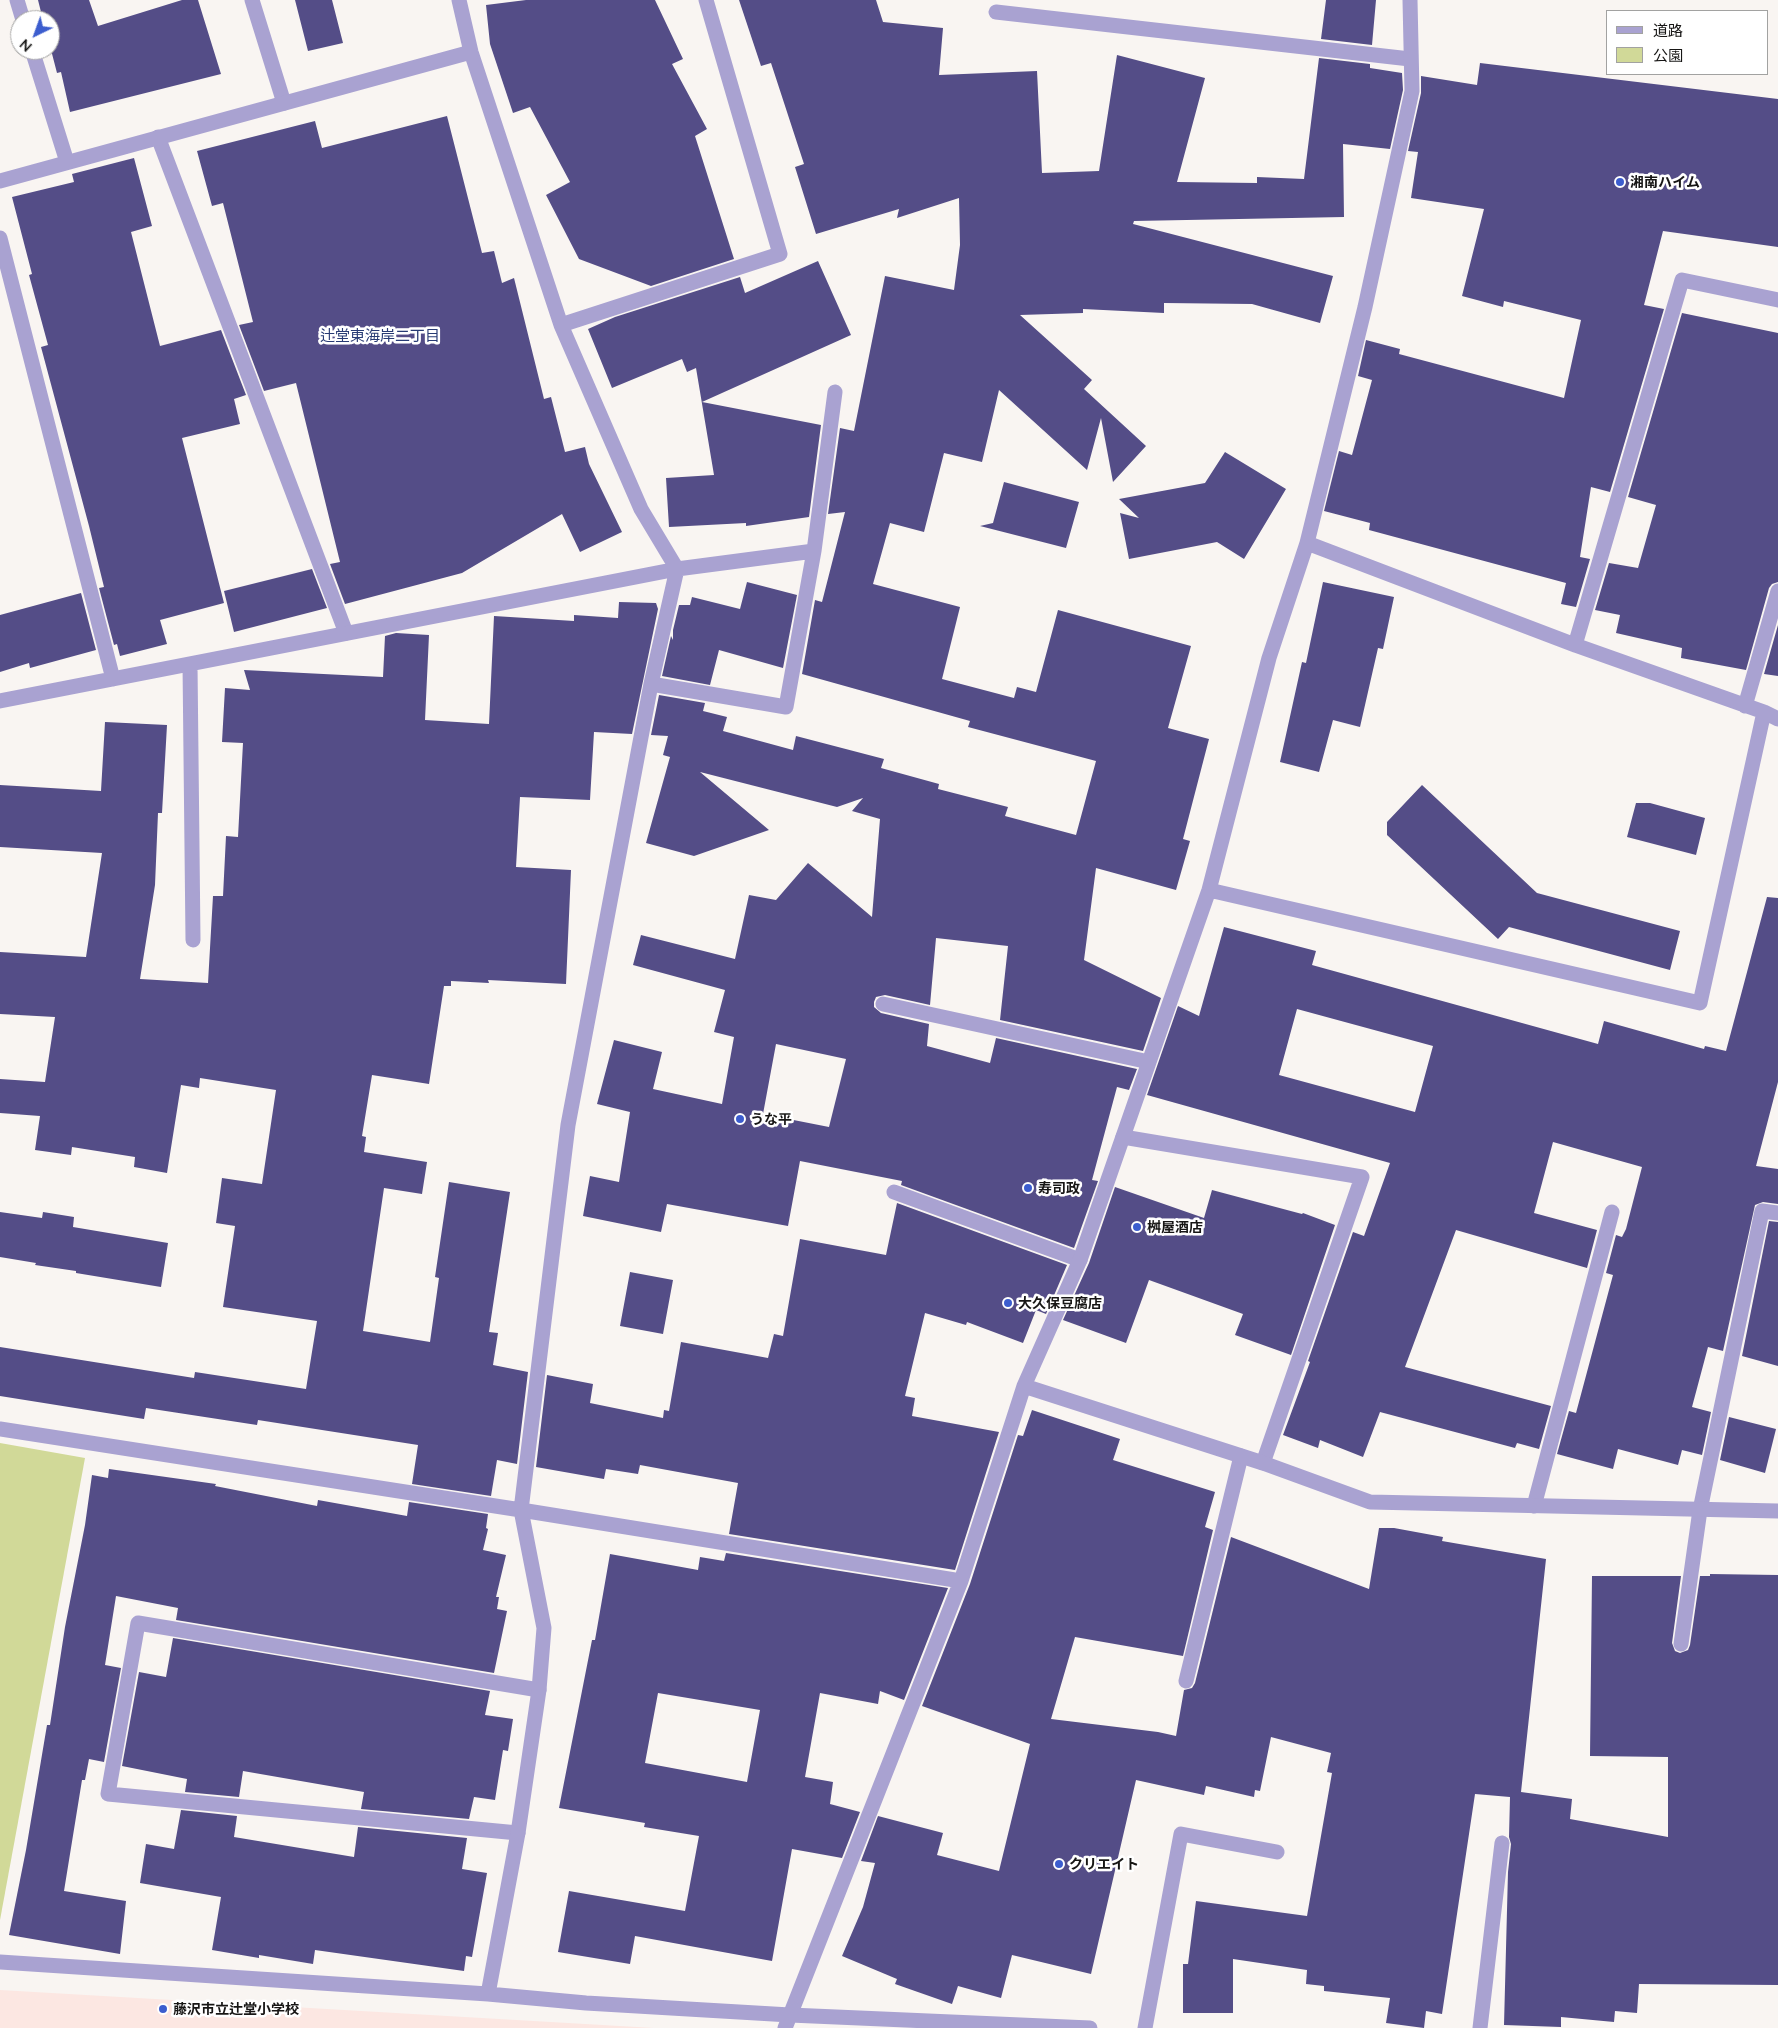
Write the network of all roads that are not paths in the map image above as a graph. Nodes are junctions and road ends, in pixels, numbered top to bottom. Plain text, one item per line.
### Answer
1 (252, 0) edge
2 (459, 0) edge
3 (706, 0) edge
4 (1410, 0) edge
5 (996, 12) dead end
6 (471, 52) junction
7 (1410, 59) junction
8 (35, 60) edge
9 (284, 103) junction
10 (158, 137) junction
11 (67, 162) junction
12 (0, 181) edge
13 (0, 238) edge
14 (1778, 300) edge
15 (561, 325) junction
16 (836, 392) dead end
17 (1307, 543) junction
18 (814, 551) junction
19 (677, 569) junction
20 (1778, 591) edge
21 (346, 633) junction
22 (1575, 645) junction
23 (190, 664) junction
24 (113, 679) junction
25 (651, 684) junction
26 (0, 701) edge
27 (1745, 706) junction
28 (1771, 716) edge
29 (1210, 890) junction
30 (192, 940) dead end
31 (883, 1004) dead end
32 (1149, 1062) junction
33 (1123, 1137) junction
34 (894, 1192) dead end
35 (1612, 1212) dead end
36 (1778, 1213) edge
37 (1080, 1260) junction
38 (1024, 1386) junction
39 (0, 1429) edge
40 (1241, 1456) junction
41 (1263, 1464) junction
42 (1534, 1506) junction
43 (521, 1510) junction
44 (1700, 1510) junction
45 (1778, 1511) edge
46 (961, 1581) junction
47 (1681, 1644) dead end
48 (1186, 1681) dead end
49 (539, 1690) junction
50 (518, 1833) junction
51 (1502, 1842) dead end
52 (1278, 1852) dead end
53 (0, 1962) edge
54 (488, 1994) junction
55 (788, 2022) edge
56 (1090, 2028) edge
57 (1145, 2028) edge
58 (1480, 2028) edge

1 - 9 street
2 - 6 street
3 - 15 street
4 - 7 street
5 - 7 street
6 - 9 street
6 - 15 street
7 - 17 street
8 - 11 street
9 - 10 street
10 - 11 street
10 - 21 street
11 - 12 street
13 - 24 street
14 - 22 street
15 - 19 street
16 - 18 street
17 - 22 street
17 - 29 street
18 - 19 street
18 - 25 street
19 - 21 street
19 - 25 street
20 - 27 street
21 - 23 street
22 - 27 street
23 - 24 street
23 - 30 street
24 - 26 street
25 - 43 street
27 - 28 street
28 - 29 street
29 - 32 street
31 - 32 street
32 - 33 street
33 - 37 street
33 - 41 street
34 - 37 street
35 - 42 street
36 - 44 street
37 - 38 street
38 - 40 street
38 - 46 street
39 - 43 street
40 - 41 street
40 - 48 street
41 - 42 street
42 - 44 street
43 - 46 street
43 - 49 street
44 - 45 street
44 - 47 street
46 - 55 street
49 - 50 street
49 - 50 street
50 - 54 street
51 - 58 street
52 - 57 street
53 - 54 street
54 - 55 street
55 - 56 street

